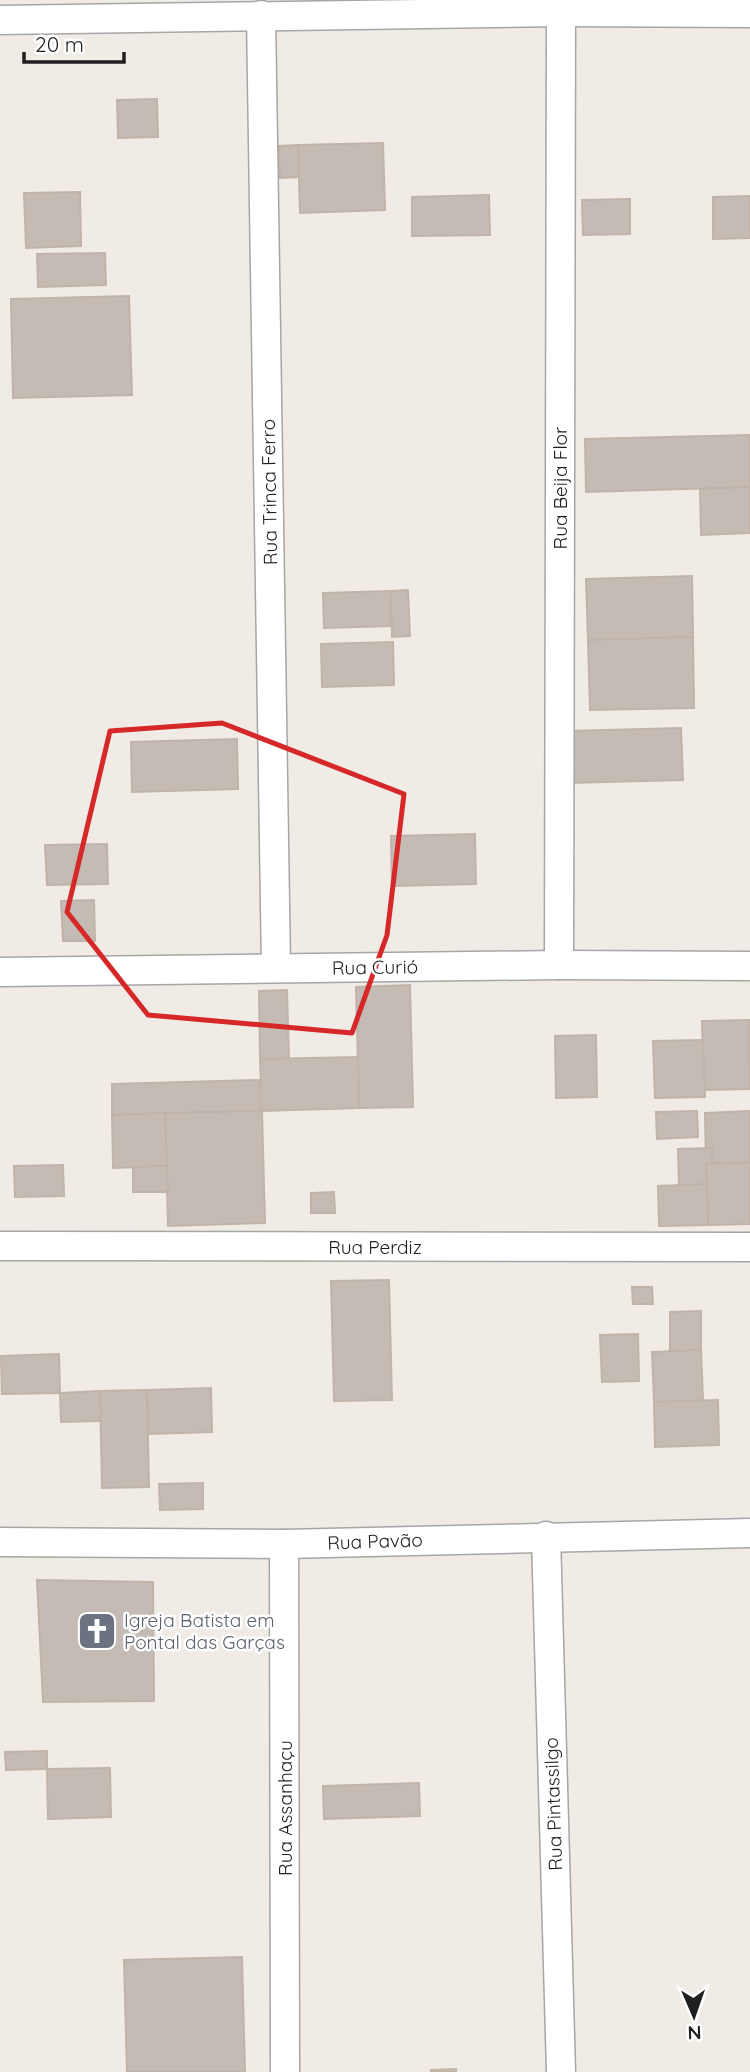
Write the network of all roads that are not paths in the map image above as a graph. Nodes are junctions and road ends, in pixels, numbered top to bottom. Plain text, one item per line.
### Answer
1 (561, 12) junction
2 (750, 13) edge
3 (261, 15) junction
4 (0, 20) edge
5 (559, 965) junction
6 (750, 966) edge
7 (276, 968) junction
8 (0, 972) edge
9 (0, 1246) edge
10 (750, 1247) edge
11 (750, 1534) edge
12 (546, 1536) junction
13 (0, 1542) edge
14 (284, 1544) junction
15 (285, 2072) edge
16 (561, 2072) edge

1 - 2 street
1 - 3 street
1 - 5 street, Rua Beija Flor
3 - 4 street
3 - 7 street, Rua Trinca Ferro
5 - 6 street, Rua Curió
5 - 7 street, Rua Curió
7 - 8 street, Rua Curió
9 - 10 street, Rua Perdiz
11 - 12 street, Rua Pavão
12 - 14 street, Rua Pavão
12 - 16 street, Rua Pintassilgo
13 - 14 street, Rua Pavão
14 - 15 street, Rua Assanhaçu

